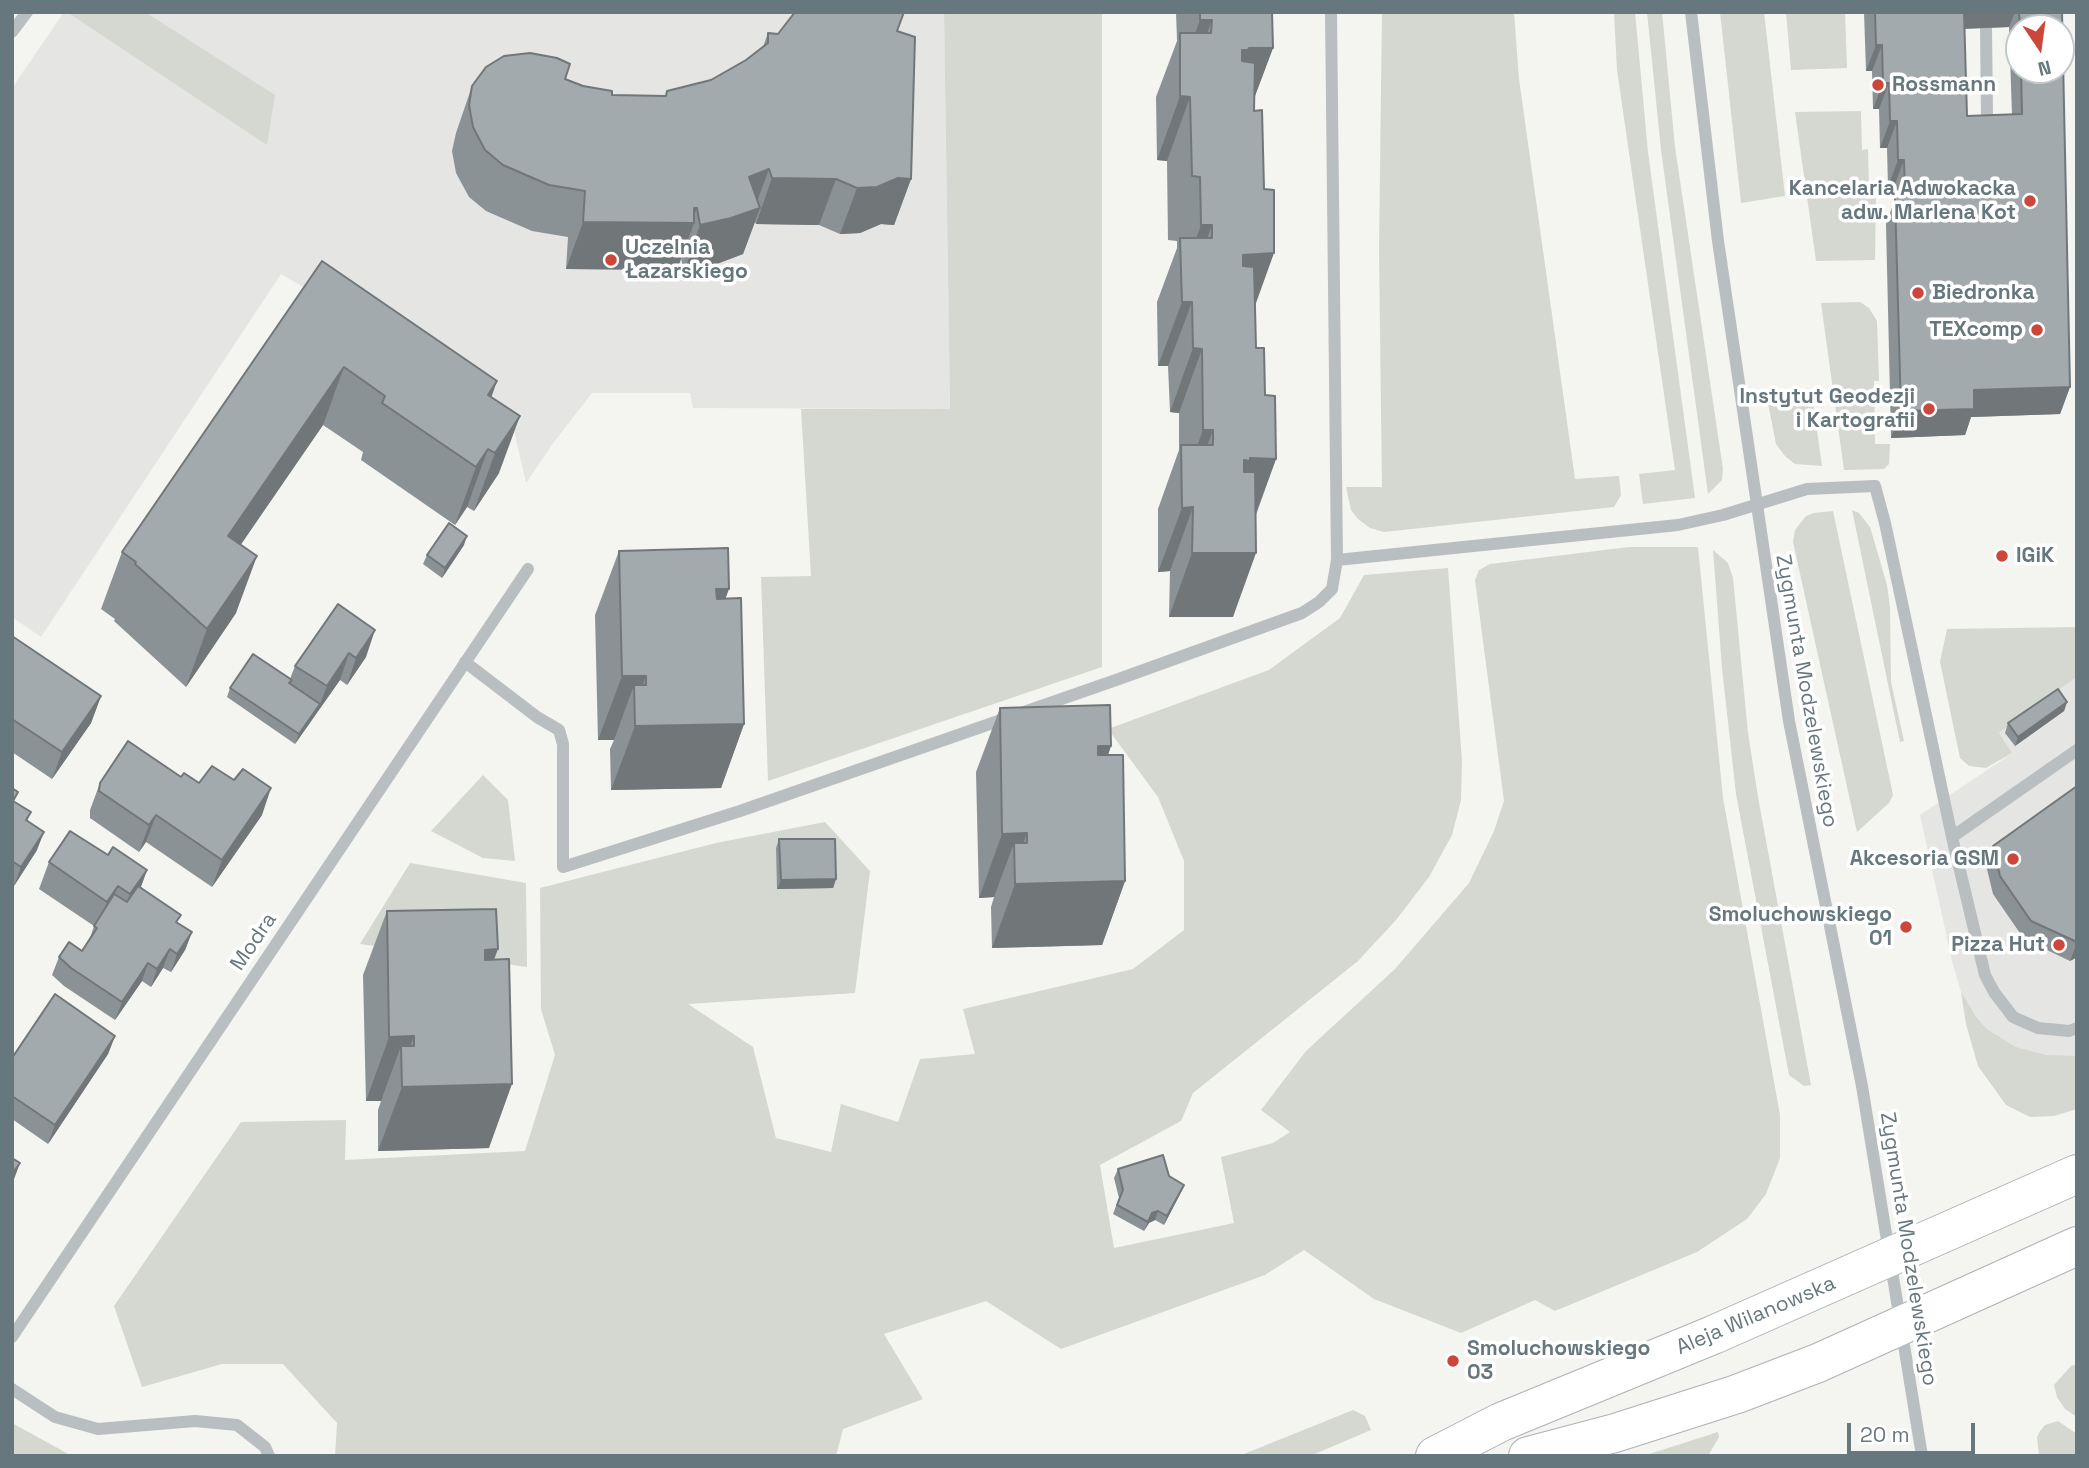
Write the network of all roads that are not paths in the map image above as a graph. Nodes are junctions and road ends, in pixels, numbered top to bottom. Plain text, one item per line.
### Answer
1 (27, 12) edge
2 (1331, 12) edge
3 (1691, 12) edge
4 (1986, 28) dead end
5 (12, 32) edge
6 (1987, 117) edge
7 (1755, 503) junction
8 (1336, 560) junction
9 (528, 569) dead end
10 (465, 662) junction
11 (2077, 750) edge
12 (1952, 838) junction
13 (2077, 1028) edge
14 (2077, 1174) edge
15 (2077, 1246) edge
16 (1891, 1257) junction
17 (1902, 1326) junction
18 (12, 1337) edge
19 (12, 1389) edge
20 (269, 1456) edge
21 (1435, 1456) edge
22 (1528, 1456) edge
23 (1922, 1456) edge

1 - 5 street
2 - 8 street
3 - 7 street, Zygmunta Modzelewskiego
4 - 6 street
7 - 8 street
7 - 12 street
7 - 16 street, Zygmunta Modzelewskiego
8 - 10 street
9 - 10 street, Modra
10 - 18 street, Modra
11 - 12 street
12 - 13 street
14 - 16 main road, Aleja Wilanowska
15 - 17 main road
16 - 17 street, Zygmunta Modzelewskiego
16 - 21 main road, Aleja Wilanowska
17 - 22 main road
17 - 23 street, Zygmunta Modzelewskiego
19 - 20 street

